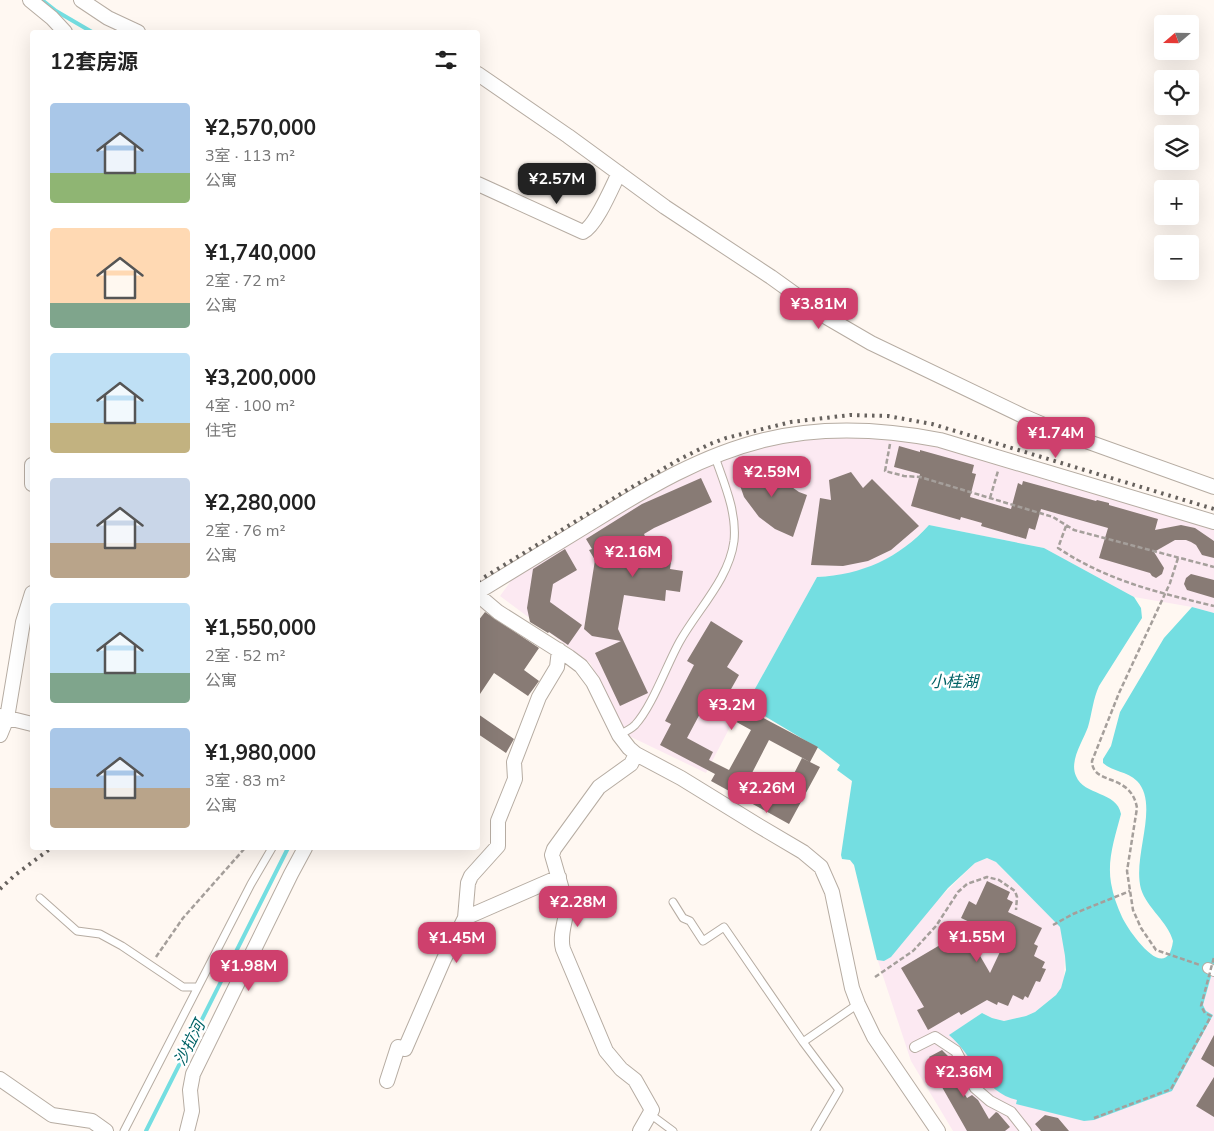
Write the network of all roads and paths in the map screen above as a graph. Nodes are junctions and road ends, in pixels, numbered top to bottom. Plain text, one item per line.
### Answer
1 (30, 0) edge
2 (82, 0) edge
3 (63, 30) edge
4 (134, 30) edge
5 (480, 75) edge
6 (619, 173) junction
7 (480, 185) edge
8 (892, 432) junction
9 (715, 457) junction
10 (1002, 458) junction
11 (1214, 487) edge
12 (990, 498) junction
13 (1214, 522) edge
14 (1066, 525) junction
15 (1178, 558) junction
16 (1214, 567) edge
17 (480, 593) edge
18 (1165, 594) junction
19 (480, 596) edge
20 (30, 601) edge
21 (1214, 606) edge
22 (559, 650) junction
23 (4, 717) edge
24 (30, 724) edge
25 (0, 735) edge
26 (620, 735) junction
27 (636, 754) junction
28 (243, 850) edge
29 (271, 850) edge
30 (304, 850) edge
31 (559, 877) junction
32 (1130, 891) junction
33 (40, 898) dead end
34 (673, 902) dead end
35 (1016, 910) dead end
36 (465, 918) junction
37 (1053, 925) dead end
38 (1214, 957) edge
39 (150, 965) junction
40 (1211, 970) edge
41 (875, 977) dead end
42 (198, 987) junction
43 (858, 1004) junction
44 (803, 1042) junction
45 (915, 1047) dead end
46 (0, 1079) edge
47 (387, 1081) dead end
48 (650, 1114) junction
49 (1094, 1118) dead end
50 (106, 1131) edge
51 (124, 1131) edge
52 (187, 1131) edge
53 (640, 1131) edge
54 (673, 1131) edge
55 (814, 1131) edge
56 (938, 1131) edge
57 (1026, 1131) edge

1 - 3 street
2 - 4 street
5 - 6 street
6 - 7 street
6 - 11 street
8 - 9 street
8 - 10 street
8 - 12 path
9 - 17 street
9 - 26 lane
10 - 12 path
10 - 13 street
12 - 14 path
14 - 15 path
14 - 18 path
15 - 16 path
15 - 18 path
18 - 21 path
18 - 32 path
19 - 22 street
20 - 23 street
22 - 26 street
22 - 36 street
23 - 24 street
23 - 25 street
26 - 27 street
27 - 31 street
27 - 43 street
28 - 39 path
29 - 42 lane
30 - 52 street
31 - 36 street
31 - 48 street
32 - 37 path
32 - 40 path
33 - 39 lane
34 - 44 lane
35 - 41 path
36 - 47 street
38 - 49 path, bridge
39 - 42 lane
42 - 51 lane
43 - 44 lane
43 - 56 street
44 - 55 lane
45 - 57 street
46 - 50 street
48 - 53 street
48 - 54 lane

